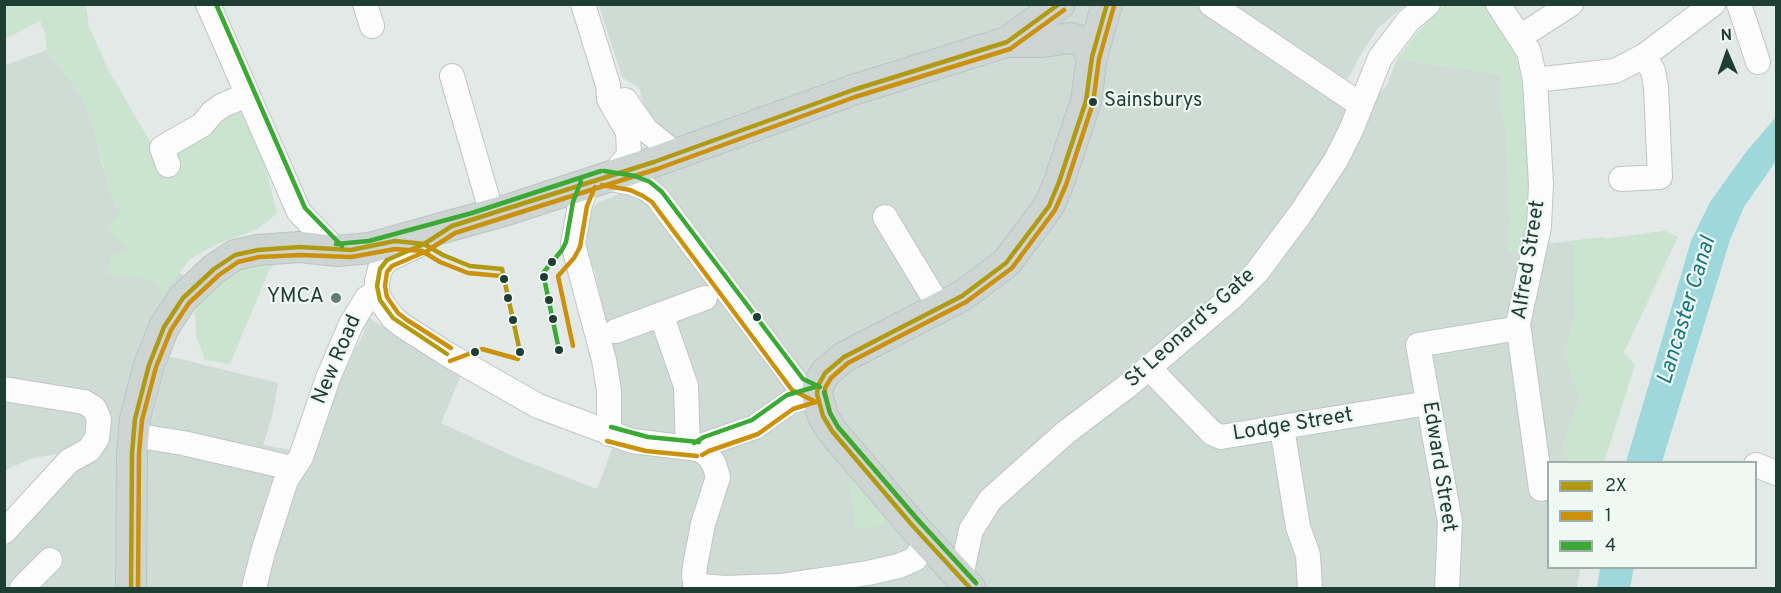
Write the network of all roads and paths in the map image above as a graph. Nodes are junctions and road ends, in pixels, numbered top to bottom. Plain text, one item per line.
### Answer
1 (208, 4) edge
2 (583, 4) edge
3 (1211, 4) edge
4 (1428, 4) edge
5 (1498, 4) edge
6 (1571, 4) edge
7 (1713, 4) edge
8 (1739, 4) edge
9 (1057, 8) edge
10 (1104, 14) edge
11 (1520, 37) junction
12 (1007, 42) junction
13 (1644, 56) junction
14 (1092, 57) junction
15 (1758, 62) dead end
16 (452, 76) dead end
17 (1536, 80) junction
18 (608, 85) junction
19 (247, 95) junction
20 (1361, 105) junction
21 (676, 154) junction
22 (168, 165) dead end
23 (602, 179) junction
24 (1622, 179) dead end
25 (299, 212) junction
26 (492, 214) junction
27 (885, 217) dead end
28 (452, 225) junction
29 (277, 247) junction
30 (337, 251) junction
31 (377, 292) junction
32 (705, 298) dead end
33 (940, 308) junction
34 (661, 314) junction
35 (1518, 324) junction
36 (615, 331) dead end
37 (1149, 368) junction
38 (4, 389) edge
39 (817, 394) junction
40 (1428, 403) junction
41 (1282, 428) junction
42 (609, 434) junction
43 (133, 435) junction
44 (693, 448) junction
45 (1757, 466) edge
46 (292, 468) junction
47 (1776, 473) edge
48 (1541, 489) dead end
49 (971, 530) junction
50 (4, 532) edge
51 (932, 546) junction
52 (50, 560) dead end
53 (965, 582) edge
54 (22, 588) edge
55 (131, 588) edge
56 (254, 588) edge
57 (1310, 588) edge
58 (1447, 588) edge

1 - 19 street
2 - 18 street
3 - 20 street
4 - 20 street, St Leonard's Gate
5 - 11 street, Alfred Street
6 - 11 street
7 - 13 street
8 - 15 street
9 - 12 main road
10 - 14 main road
11 - 17 street, Alfred Street
12 - 14 main road
12 - 21 main road
13 - 17 street
13 - 24 street
14 - 33 main road
16 - 26 street
17 - 35 street, Alfred Street
18 - 21 street
18 - 23 street
19 - 22 street
19 - 25 street
20 - 37 street, St Leonard's Gate
21 - 23 main road
23 - 26 main road
23 - 39 street
23 - 42 street
25 - 29 street
25 - 30 street
26 - 28 main road
27 - 33 street
28 - 30 main road
28 - 31 street, New Road
29 - 30 main road
29 - 43 main road
31 - 42 street
31 - 46 street, New Road
32 - 34 street
33 - 39 main road
34 - 36 street
34 - 44 street
35 - 40 street, Edward Street
35 - 48 street, Alfred Street
37 - 41 street, Lodge Street
37 - 49 street, St Leonard's Gate
38 - 50 street
39 - 44 street
39 - 51 main road
40 - 41 street, Lodge Street
40 - 58 street, Edward Street
41 - 57 street
42 - 44 street
43 - 46 street
43 - 55 main road
44 - 51 street
45 - 47 street
46 - 56 street, New Road
49 - 51 street
49 - 53 street, St Leonard's Gate
51 - 53 main road
52 - 54 street

